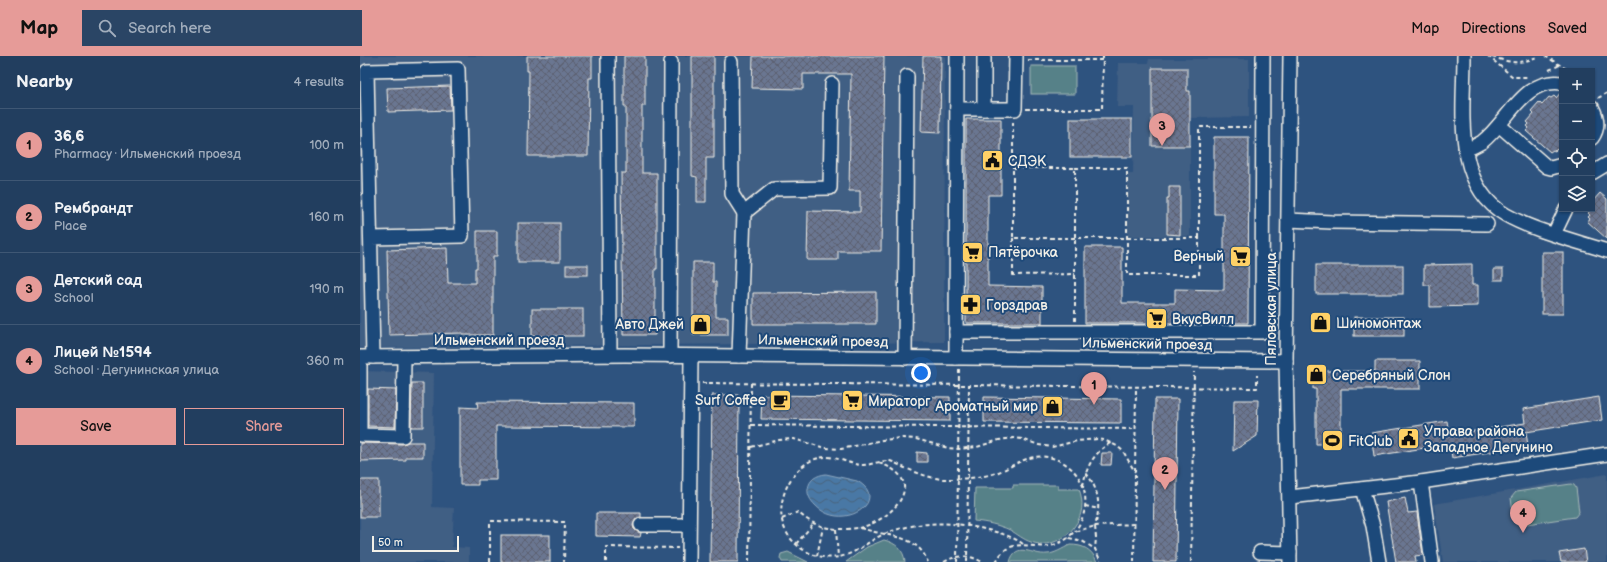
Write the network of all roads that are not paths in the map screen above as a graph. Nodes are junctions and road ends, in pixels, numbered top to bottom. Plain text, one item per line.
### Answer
1 (608, 56) edge
2 (957, 56) edge
3 (984, 56) edge
4 (1263, 56) edge
5 (1290, 56) edge
6 (1464, 56) edge
7 (1016, 58) edge
8 (670, 62) dead end
9 (731, 62) dead end
10 (908, 76) dead end
11 (1559, 83) edge
12 (832, 84) dead end
13 (957, 108) junction
14 (984, 109) junction
15 (1595, 112) edge
16 (1499, 124) junction
17 (1595, 131) edge
18 (1465, 150) junction
19 (1607, 164) edge
20 (1559, 166) edge
21 (1595, 171) edge
22 (1565, 212) edge
23 (744, 213) junction
24 (1288, 220) junction
25 (1488, 224) dead end
26 (1554, 234) junction
27 (371, 238) junction
28 (1607, 251) edge
29 (956, 332) junction
30 (610, 355) junction
31 (670, 356) junction
32 (691, 356) junction
33 (739, 356) junction
34 (360, 357) edge
35 (373, 357) junction
36 (404, 357) junction
37 (905, 358) junction
38 (958, 358) junction
39 (360, 361) edge
40 (1286, 361) junction
41 (1607, 454) edge
42 (1421, 482) junction
43 (1362, 489) junction
44 (1290, 497) junction
45 (641, 525) dead end
46 (689, 525) junction
47 (1260, 552) dead end
48 (1290, 557) edge
49 (689, 562) edge
50 (1379, 562) edge
51 (1432, 562) edge

1 - 30 street
2 - 13 street
3 - 14 street
4 - 29 street
5 - 24 street, Пяловская улица
6 - 18 street
7 - 14 street
8 - 31 street
9 - 23 street
10 - 37 street
11 - 16 street
12 - 23 street
13 - 14 street
13 - 29 street
15 - 17 street
16 - 18 street
16 - 20 street
18 - 26 street
19 - 21 street
22 - 26 street
23 - 33 street
24 - 25 street
24 - 40 street, Пяловская улица
26 - 28 street
27 - 27 street
27 - 35 street
29 - 38 street
30 - 31 street, Ильменский проезд
30 - 36 street, Ильменский проезд
31 - 32 street, Ильменский проезд
32 - 33 street, Ильменский проезд
32 - 46 street
33 - 37 street, Ильменский проезд
34 - 35 street, Ильменский проезд
35 - 36 street, Ильменский проезд
36 - 39 street
37 - 38 street, Ильменский проезд
38 - 40 street, Ильменский проезд
40 - 44 street, Пяловская улица
41 - 42 street
42 - 43 street
42 - 51 street
43 - 44 street
43 - 50 street
44 - 48 street, Пяловская улица
45 - 46 street
46 - 49 street
47 - 48 street

